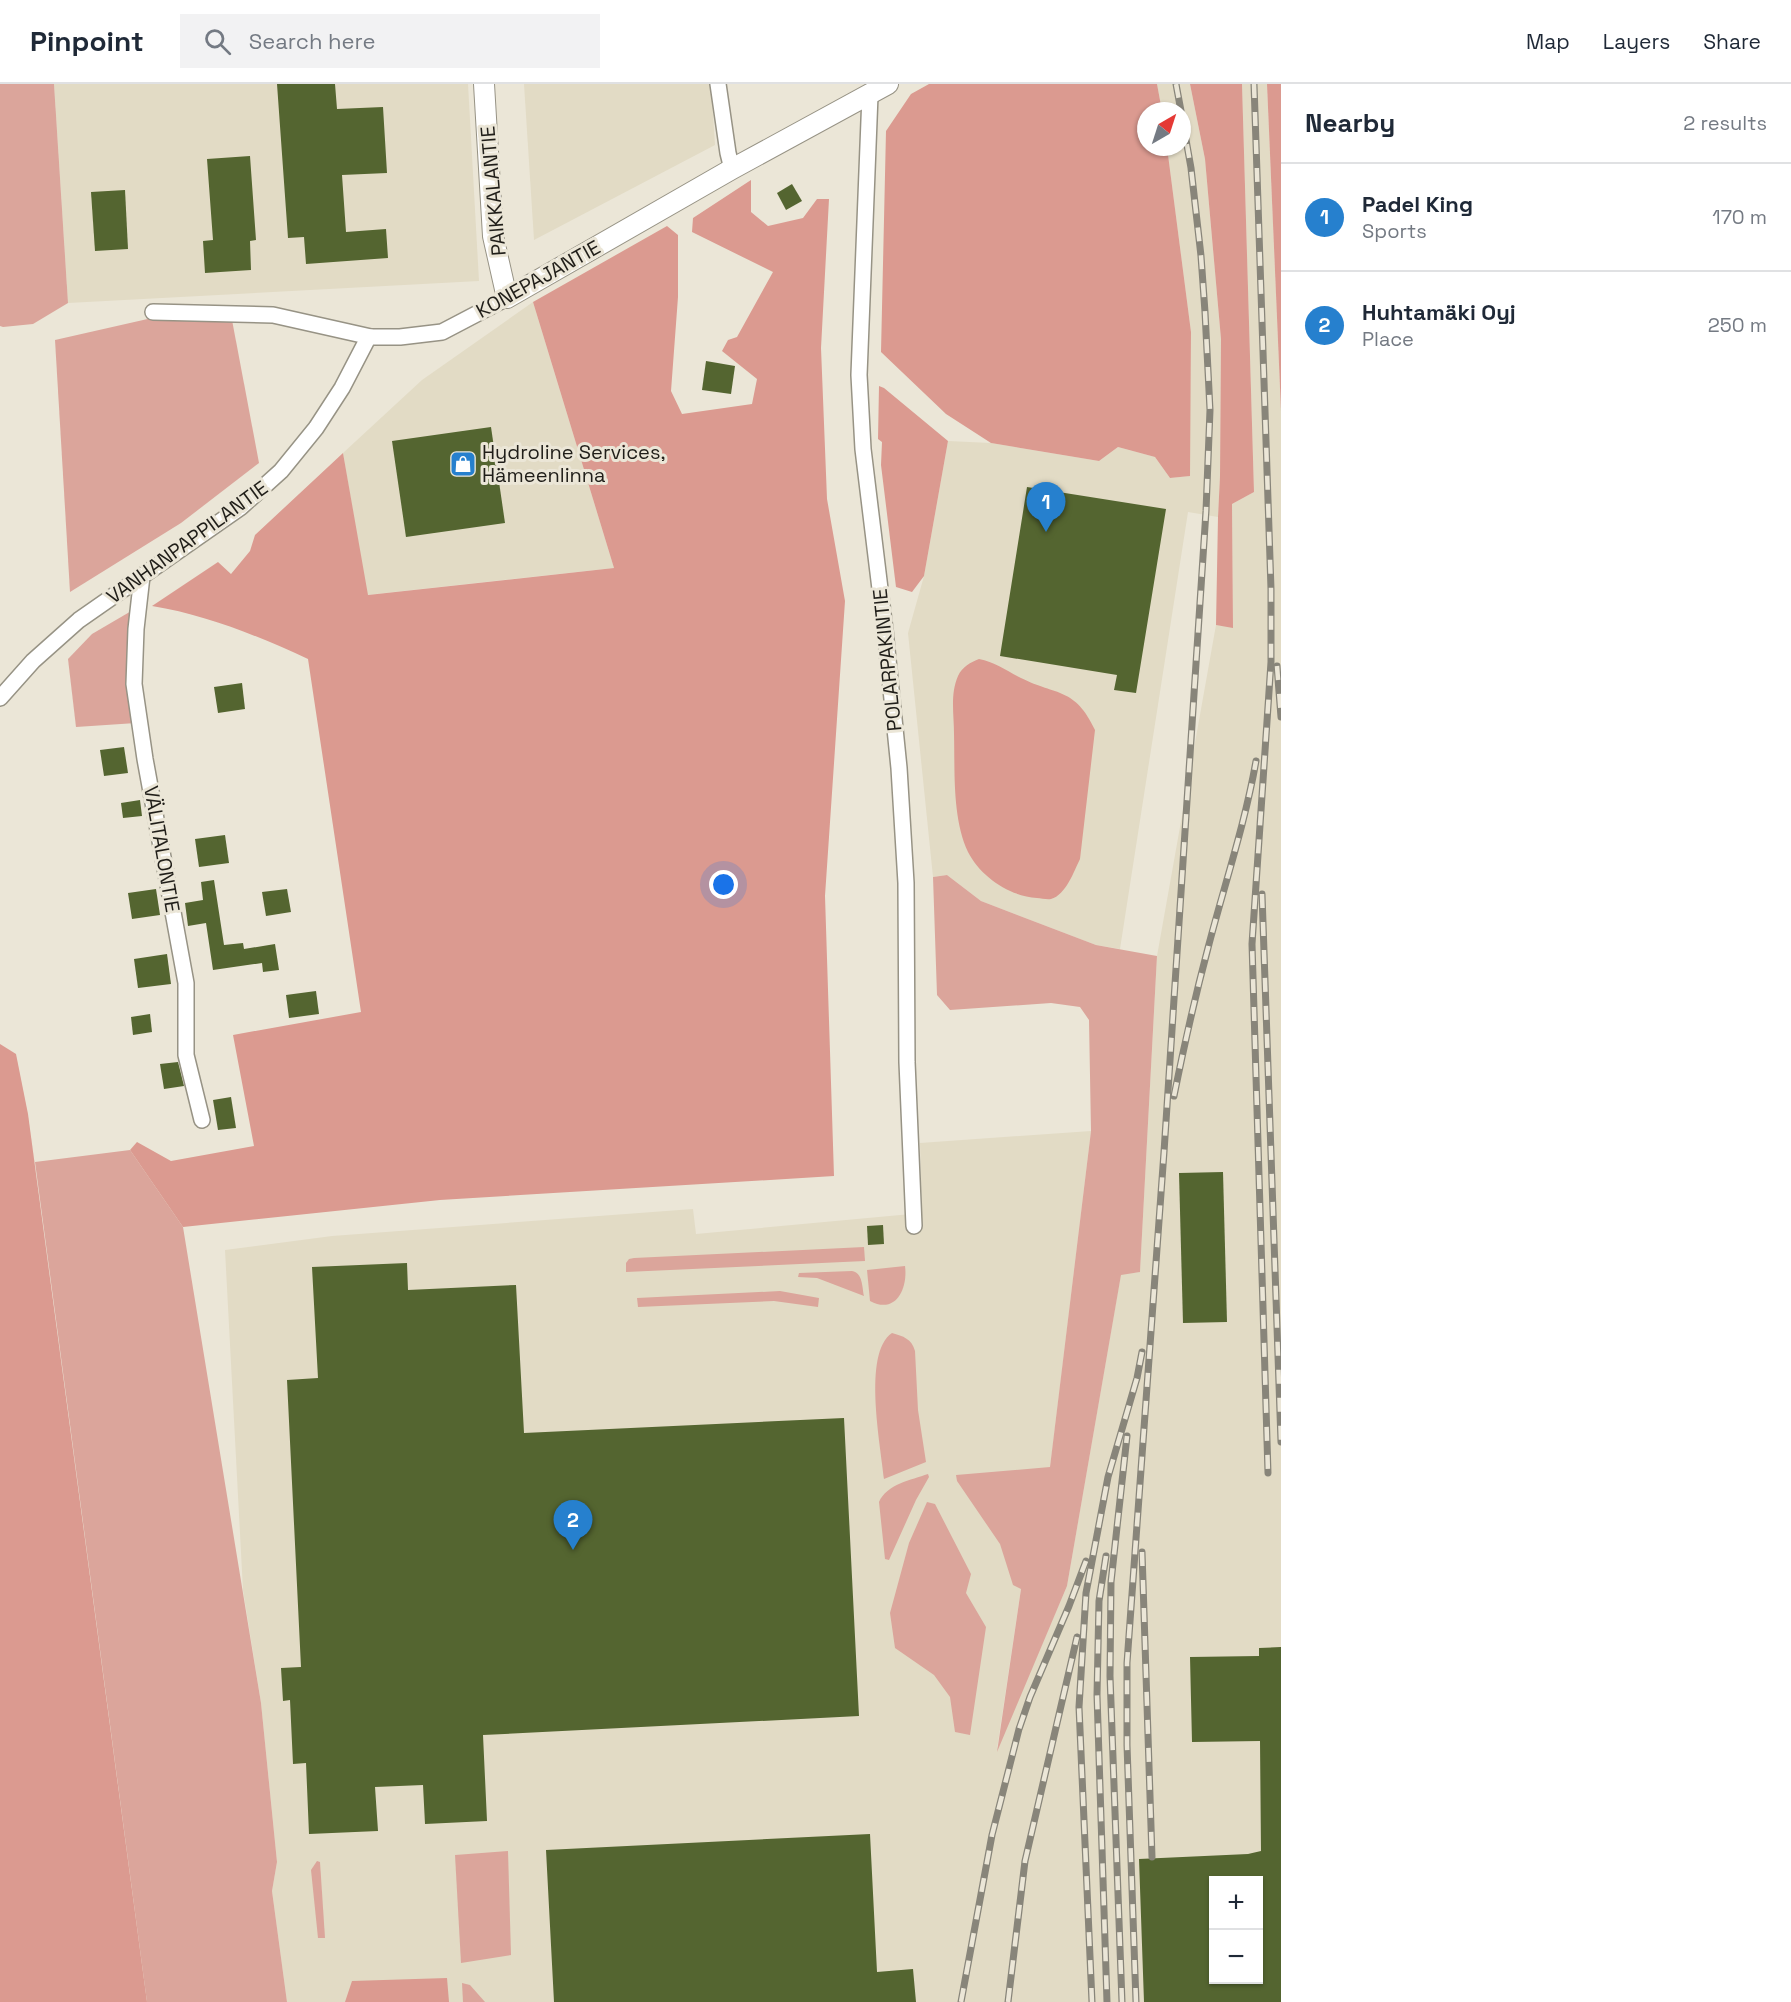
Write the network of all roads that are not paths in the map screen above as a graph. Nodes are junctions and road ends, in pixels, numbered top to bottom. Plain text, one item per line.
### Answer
1 (484, 84) edge
2 (718, 84) edge
3 (888, 84) edge
4 (870, 95) junction
5 (732, 168) junction
6 (507, 298) junction
7 (153, 312) dead end
8 (371, 337) junction
9 (142, 576) junction
10 (0, 698) edge
11 (202, 1120) dead end
12 (914, 1226) dead end

1 - 6 street, PAIKKALANTIE
2 - 5 street
3 - 4 street, KONEPAJANTIE
4 - 5 street, KONEPAJANTIE
4 - 12 street, POLARPAKINTIE
5 - 6 street, KONEPAJANTIE
6 - 8 street, KONEPAJANTIE
7 - 8 street, KONEPAJANTIE
8 - 9 street, VANHANPAPPILANTIE
9 - 10 street, VANHANPAPPILANTIE
9 - 11 street, VÄLITALONTIE

